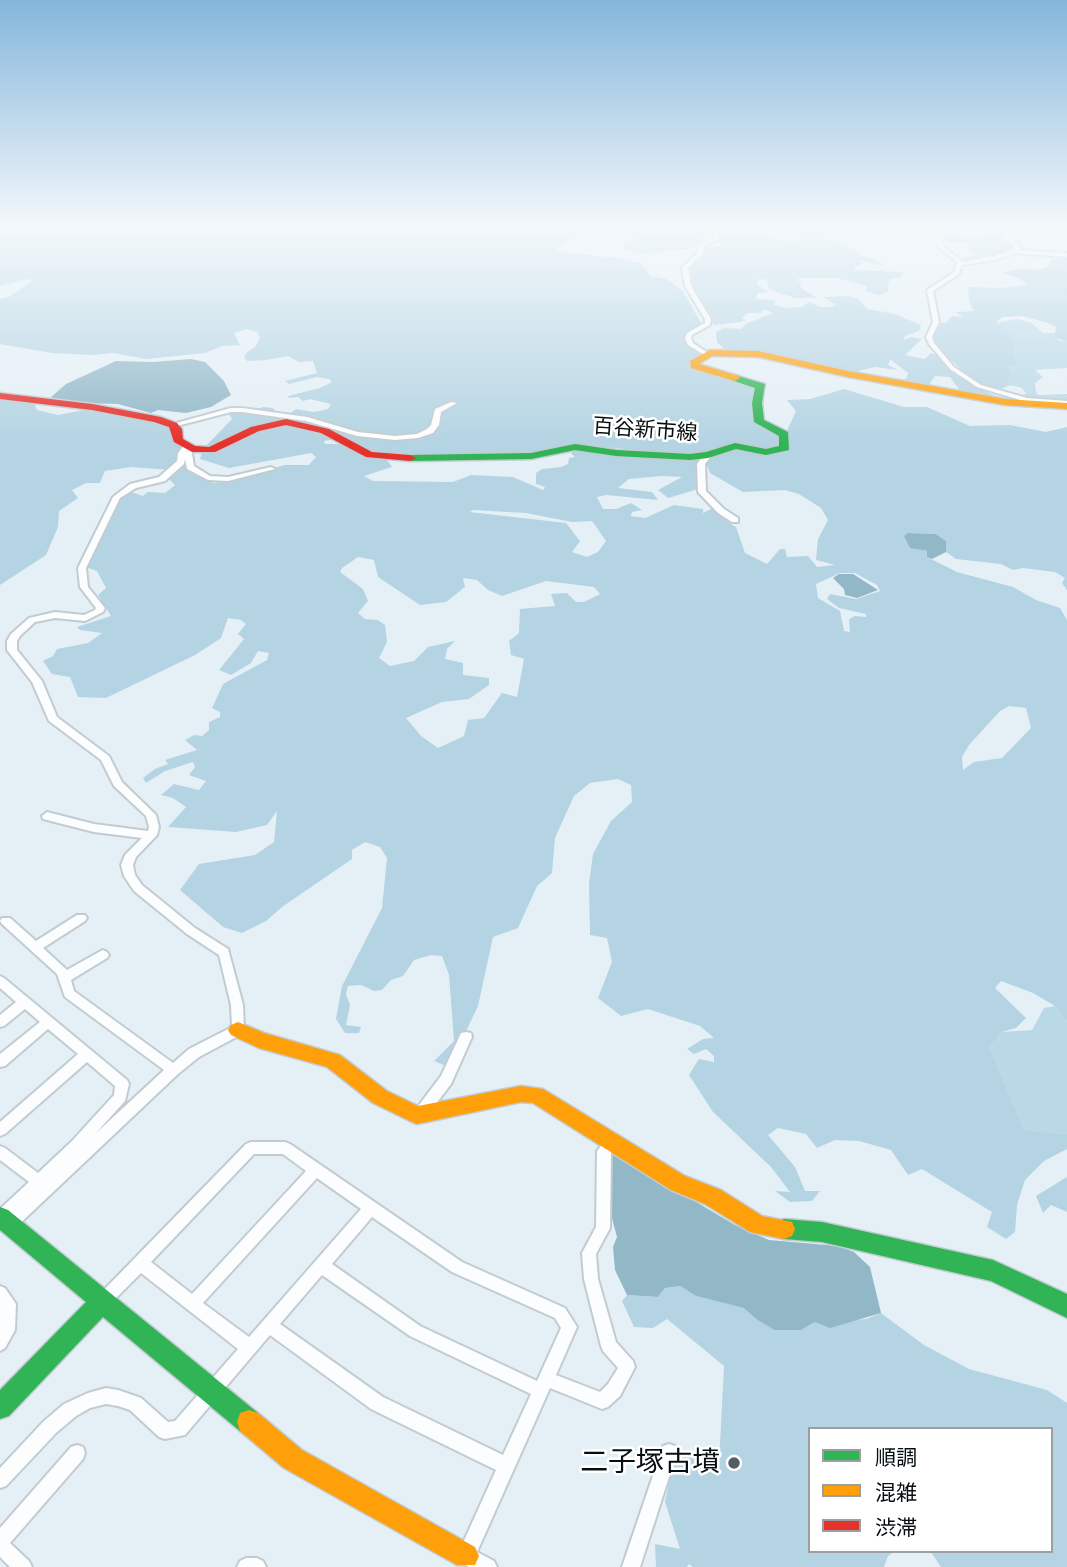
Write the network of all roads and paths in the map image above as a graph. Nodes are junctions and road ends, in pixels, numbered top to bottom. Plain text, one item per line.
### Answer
1 (695, 297) edge
2 (931, 297) edge
3 (706, 354) junction
4 (0, 396) edge
5 (453, 403) dead end
6 (1067, 404) edge
7 (173, 425) junction
8 (187, 447) junction
9 (708, 455) junction
10 (271, 469) dead end
11 (734, 520) dead end
12 (47, 816) dead end
13 (152, 835) junction
14 (81, 918) dead end
15 (6, 921) dead end
16 (35, 947) junction
17 (103, 955) dead end
18 (64, 978) junction
19 (0, 981) edge
20 (25, 1002) junction
21 (0, 1022) edge
22 (48, 1022) junction
23 (238, 1030) junction
24 (466, 1037) dead end
25 (87, 1054) junction
26 (0, 1062) edge
27 (173, 1070) junction
28 (419, 1115) junction
29 (0, 1130) edge
30 (611, 1143) junction
31 (0, 1152) edge
32 (316, 1170) junction
33 (39, 1182) junction
34 (370, 1209) junction
35 (3, 1220) edge
36 (140, 1263) junction
37 (322, 1266) junction
38 (0, 1293) edge
39 (101, 1303) junction
40 (192, 1304) junction
41 (1067, 1307) edge
42 (270, 1326) junction
43 (0, 1343) edge
44 (250, 1348) junction
45 (544, 1385) junction
46 (212, 1393) junction
47 (0, 1407) edge
48 (669, 1452) dead end
49 (77, 1453) dead end
50 (507, 1465) junction
51 (0, 1480) edge
52 (0, 1543) edge
53 (466, 1556) junction
54 (23, 1567) edge
55 (246, 1567) edge
56 (257, 1567) edge
57 (488, 1567) edge
58 (631, 1567) edge

1 - 3 street
2 - 6 street
3 - 6 main road
3 - 9 main road, 百谷新市線
4 - 7 main road
5 - 7 street
7 - 8 main road
8 - 9 main road, 百谷新市線
8 - 10 street
8 - 13 street
9 - 11 street
12 - 13 street
13 - 23 street
14 - 16 street
15 - 16 street
16 - 18 street
17 - 18 street
18 - 27 street
19 - 20 street
20 - 21 street
20 - 22 street
22 - 25 street
22 - 26 street
23 - 27 street
23 - 28 main road
24 - 28 street
25 - 29 street
25 - 33 street
27 - 35 street
28 - 30 main road
30 - 41 main road
30 - 45 street
31 - 33 street
32 - 34 street
32 - 36 street
32 - 40 street
33 - 35 street
34 - 37 street
34 - 45 street
35 - 39 main road
36 - 39 street
36 - 40 street
37 - 42 street
37 - 45 street
38 - 43 street
39 - 46 main road
39 - 47 main road
40 - 44 street
42 - 44 street
42 - 50 street
44 - 46 street
45 - 50 street
46 - 51 street
46 - 53 main road
48 - 58 street
49 - 52 street
50 - 53 street
52 - 54 street
53 - 57 street
55 - 56 street

